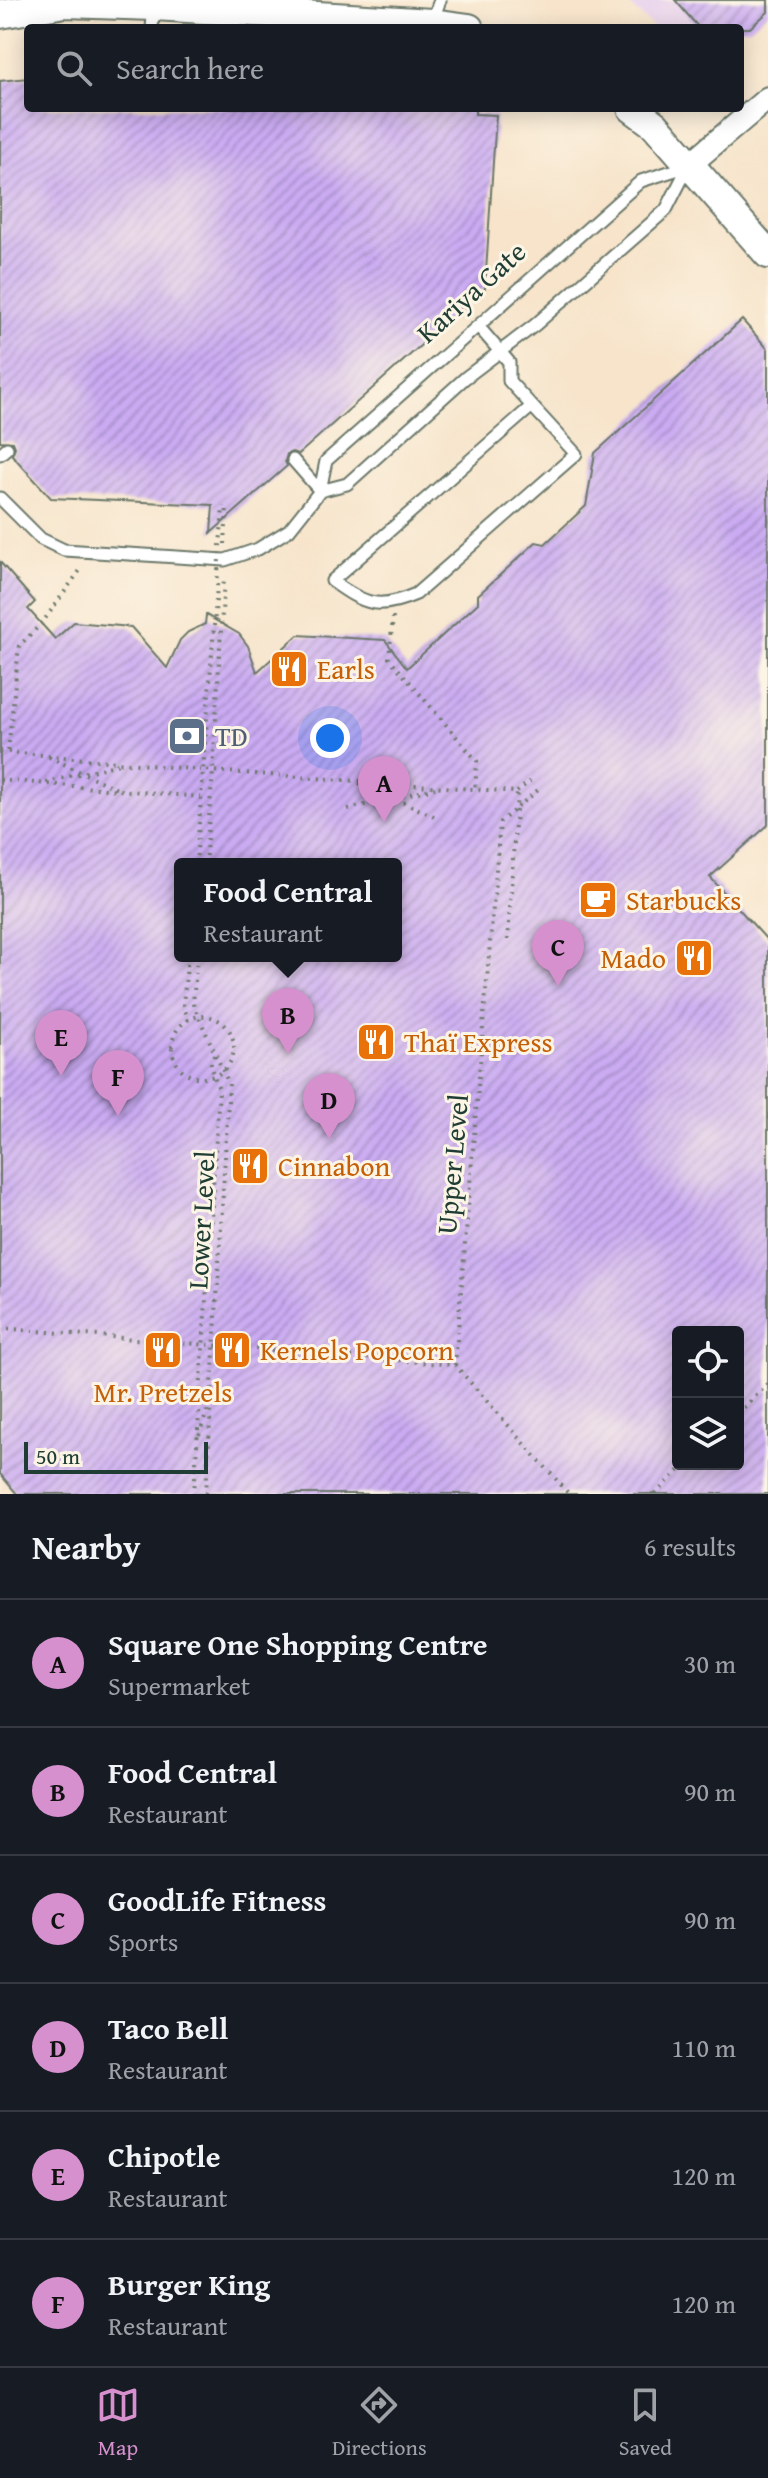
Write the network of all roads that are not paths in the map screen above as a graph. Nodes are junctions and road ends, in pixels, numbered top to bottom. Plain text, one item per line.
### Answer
1 (433, 8) edge
2 (0, 14) edge
3 (153, 17) edge
4 (462, 24) edge
5 (768, 98) edge
6 (637, 112) edge
7 (689, 165) junction
8 (768, 254) edge
9 (478, 326) junction
10 (500, 351) junction
11 (532, 406) junction
12 (293, 460) dead end
13 (320, 491) junction
14 (0, 498) edge

1 - 3 street
1 - 4 street
2 - 3 street
5 - 7 street, Kariya Gate
6 - 7 street
7 - 8 street
7 - 9 lane, Kariya Gate
7 - 10 lane, Kariya Gate
9 - 10 lane
9 - 13 lane, Kariya Gate
10 - 11 lane
10 - 13 lane, Kariya Gate
11 - 11 lane
12 - 13 lane
13 - 14 lane, Kariya Gate

